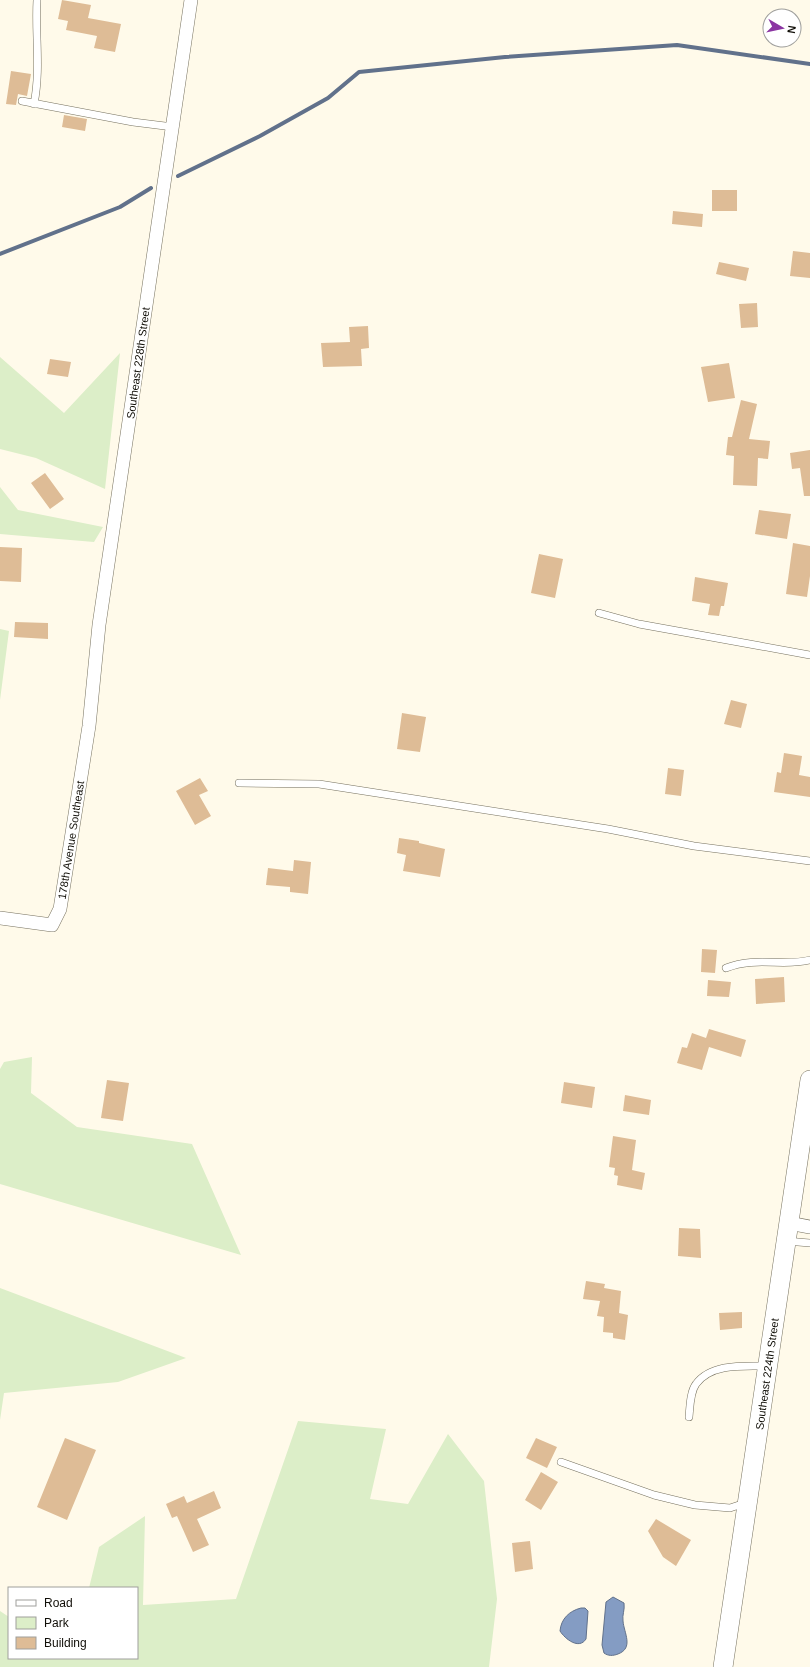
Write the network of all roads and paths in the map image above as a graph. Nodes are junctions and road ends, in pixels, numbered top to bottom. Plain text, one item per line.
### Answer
1 (37, 0) edge
2 (191, 0) edge
3 (22, 101) dead end
4 (34, 104) junction
5 (173, 127) junction
6 (599, 613) dead end
7 (810, 654) edge
8 (89, 726) joint
9 (239, 783) dead end
10 (810, 861) edge
11 (0, 918) edge
12 (810, 960) edge
13 (726, 968) dead end
14 (810, 1080) edge
15 (810, 1227) edge
16 (788, 1232) junction
17 (810, 1243) edge
18 (768, 1366) junction
19 (688, 1417) dead end
20 (561, 1462) dead end
21 (748, 1502) junction
22 (723, 1667) edge

1 - 4 lane
2 - 5 street, Southeast 228th Street
3 - 4 lane
4 - 5 lane
5 - 8 street, Southeast 228th Street
6 - 7 lane
8 - 11 street, 178th Avenue Southeast
9 - 10 lane
12 - 13 lane
14 - 16 street, Southeast 224th Street
15 - 16 street
16 - 17 lane
16 - 18 street, Southeast 224th Street
18 - 19 lane
18 - 21 street, Southeast 224th Street
20 - 21 lane
21 - 22 street, Southeast 224th Street

